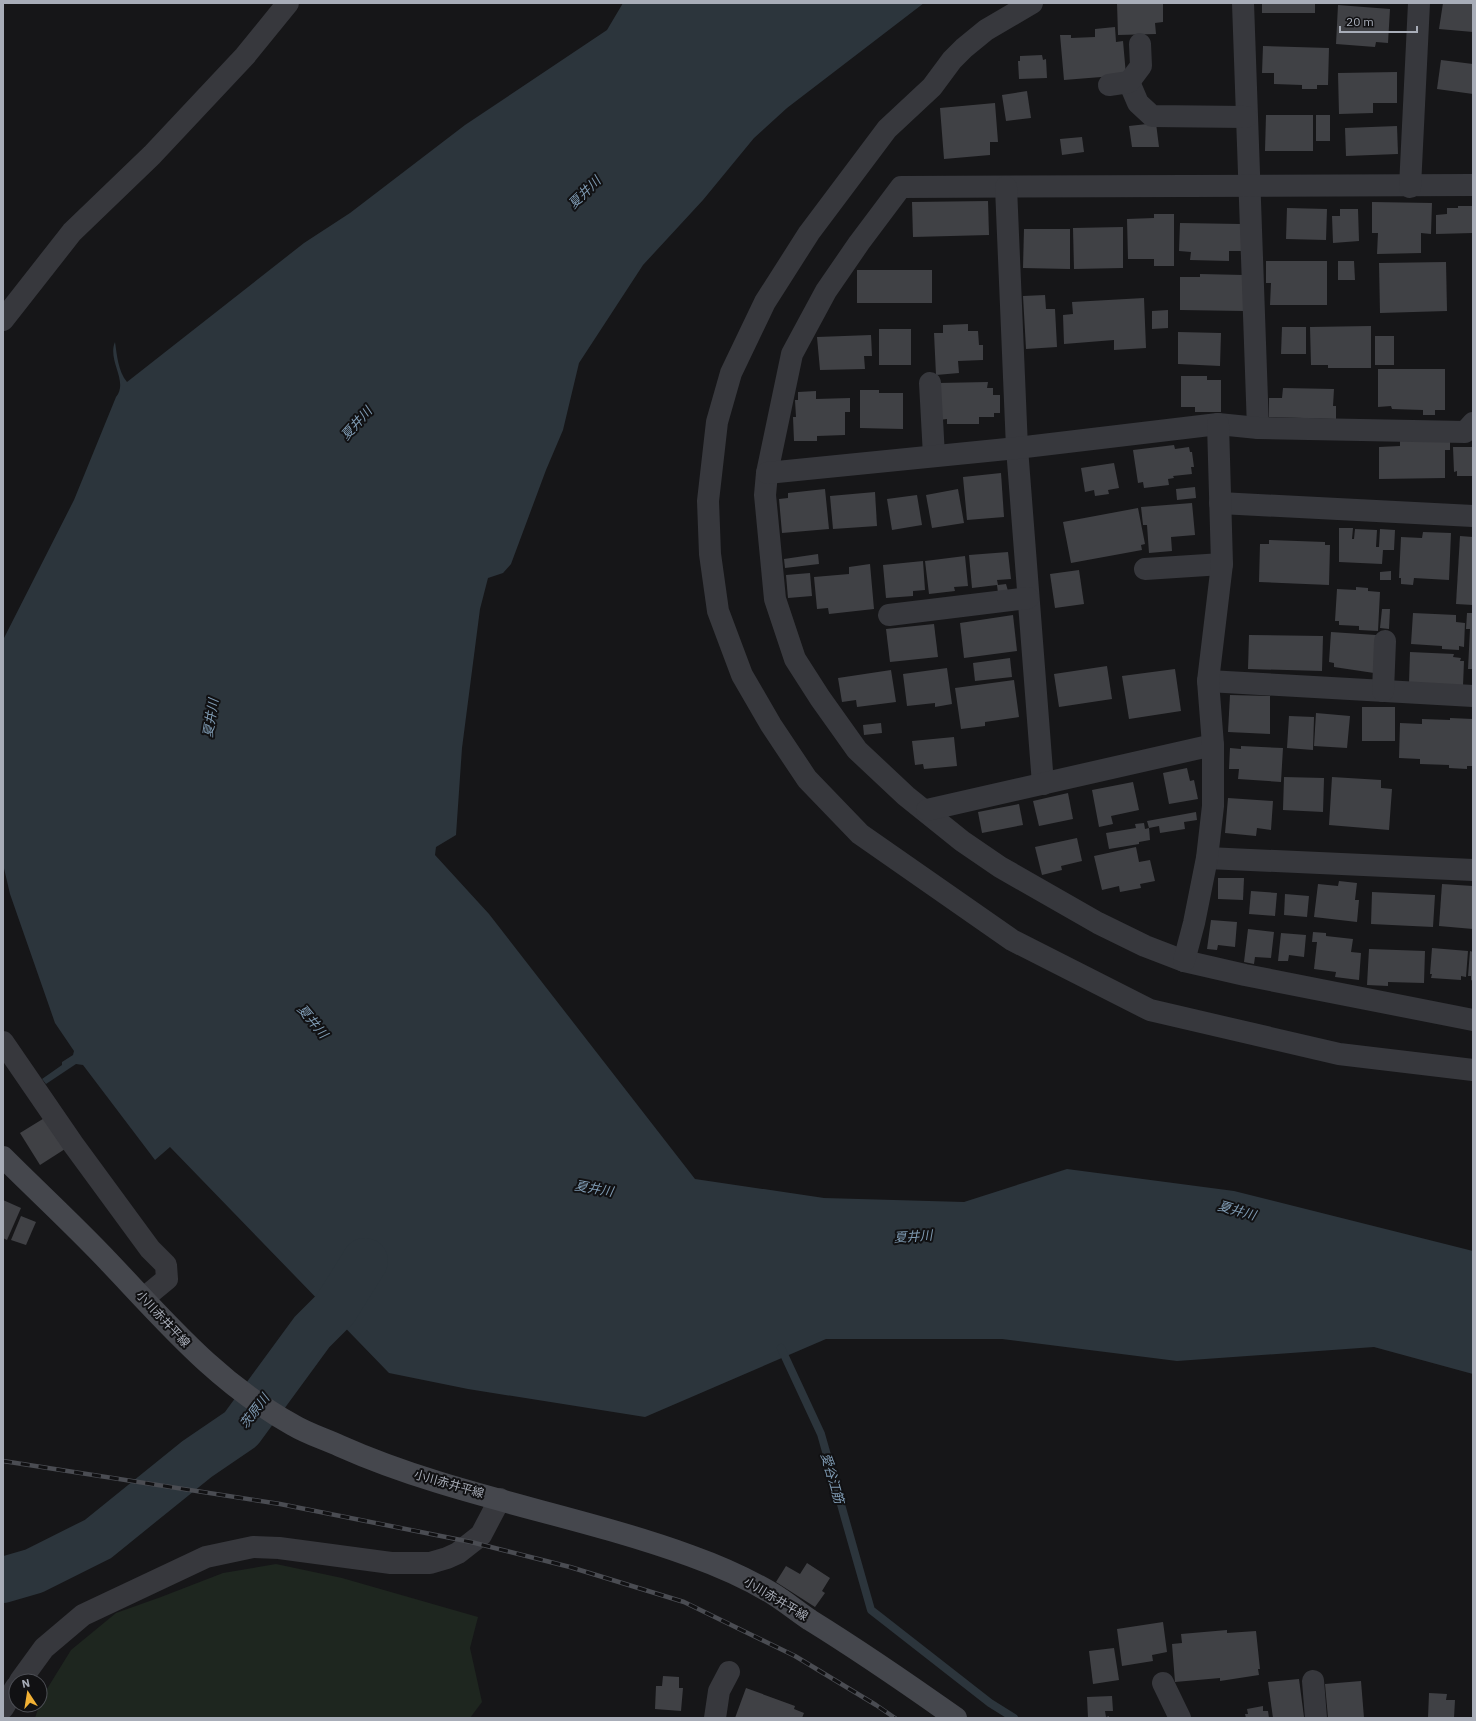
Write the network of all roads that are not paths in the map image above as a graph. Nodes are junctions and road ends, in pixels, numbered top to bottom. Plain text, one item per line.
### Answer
1 (288, 3) edge
2 (1032, 3) edge
3 (1243, 3) edge
4 (1419, 3) edge
5 (1140, 44) dead end
6 (1246, 117) junction
7 (1473, 185) edge
8 (1249, 186) junction
9 (1006, 187) junction
10 (1410, 187) junction
11 (3, 320) edge
12 (930, 384) dead end
13 (1473, 423) edge
14 (1218, 424) junction
15 (1258, 428) junction
16 (1017, 448) junction
17 (934, 456) junction
18 (767, 473) junction
19 (1220, 503) junction
20 (1473, 516) edge
21 (1222, 564) junction
22 (1145, 569) dead end
23 (1028, 598) junction
24 (889, 615) dead end
25 (1385, 641) dead end
26 (1208, 681) junction
27 (1383, 691) junction
28 (1473, 696) edge
29 (1213, 746) junction
30 (1043, 784) junction
31 (926, 810) junction
32 (1207, 858) junction
33 (1473, 870) edge
34 (1184, 961) junction
35 (1473, 1020) edge
36 (3, 1042) edge
37 (1473, 1070) edge
38 (3, 1157) edge
39 (144, 1298) junction
40 (500, 1499) junction
41 (728, 1672) dead end
42 (26, 1673) edge
43 (1313, 1681) dead end
44 (1163, 1683) dead end
45 (715, 1718) edge
46 (956, 1718) edge
47 (1180, 1718) edge
48 (1316, 1718) edge

1 - 11 street
2 - 37 street
3 - 6 street
4 - 10 street
5 - 6 street
6 - 8 street
7 - 10 street
8 - 9 street
8 - 10 street
8 - 15 street
9 - 16 street
9 - 18 street
12 - 17 street
13 - 15 street
14 - 15 street
14 - 16 street
14 - 19 street
16 - 17 street
16 - 23 street
17 - 18 street
18 - 31 street
19 - 20 street
19 - 21 street
21 - 22 street
21 - 26 street
23 - 24 street
23 - 30 street
25 - 27 street
26 - 27 street
26 - 29 street
27 - 28 street
29 - 30 street
29 - 32 street
30 - 31 street
31 - 34 street
32 - 33 street
32 - 34 street
34 - 35 street
36 - 39 street
38 - 39 main road, 小川赤井平線
39 - 40 main road, 小川赤井平線
40 - 42 street
40 - 46 main road, 小川赤井平線
41 - 45 street
43 - 48 street
44 - 47 street

